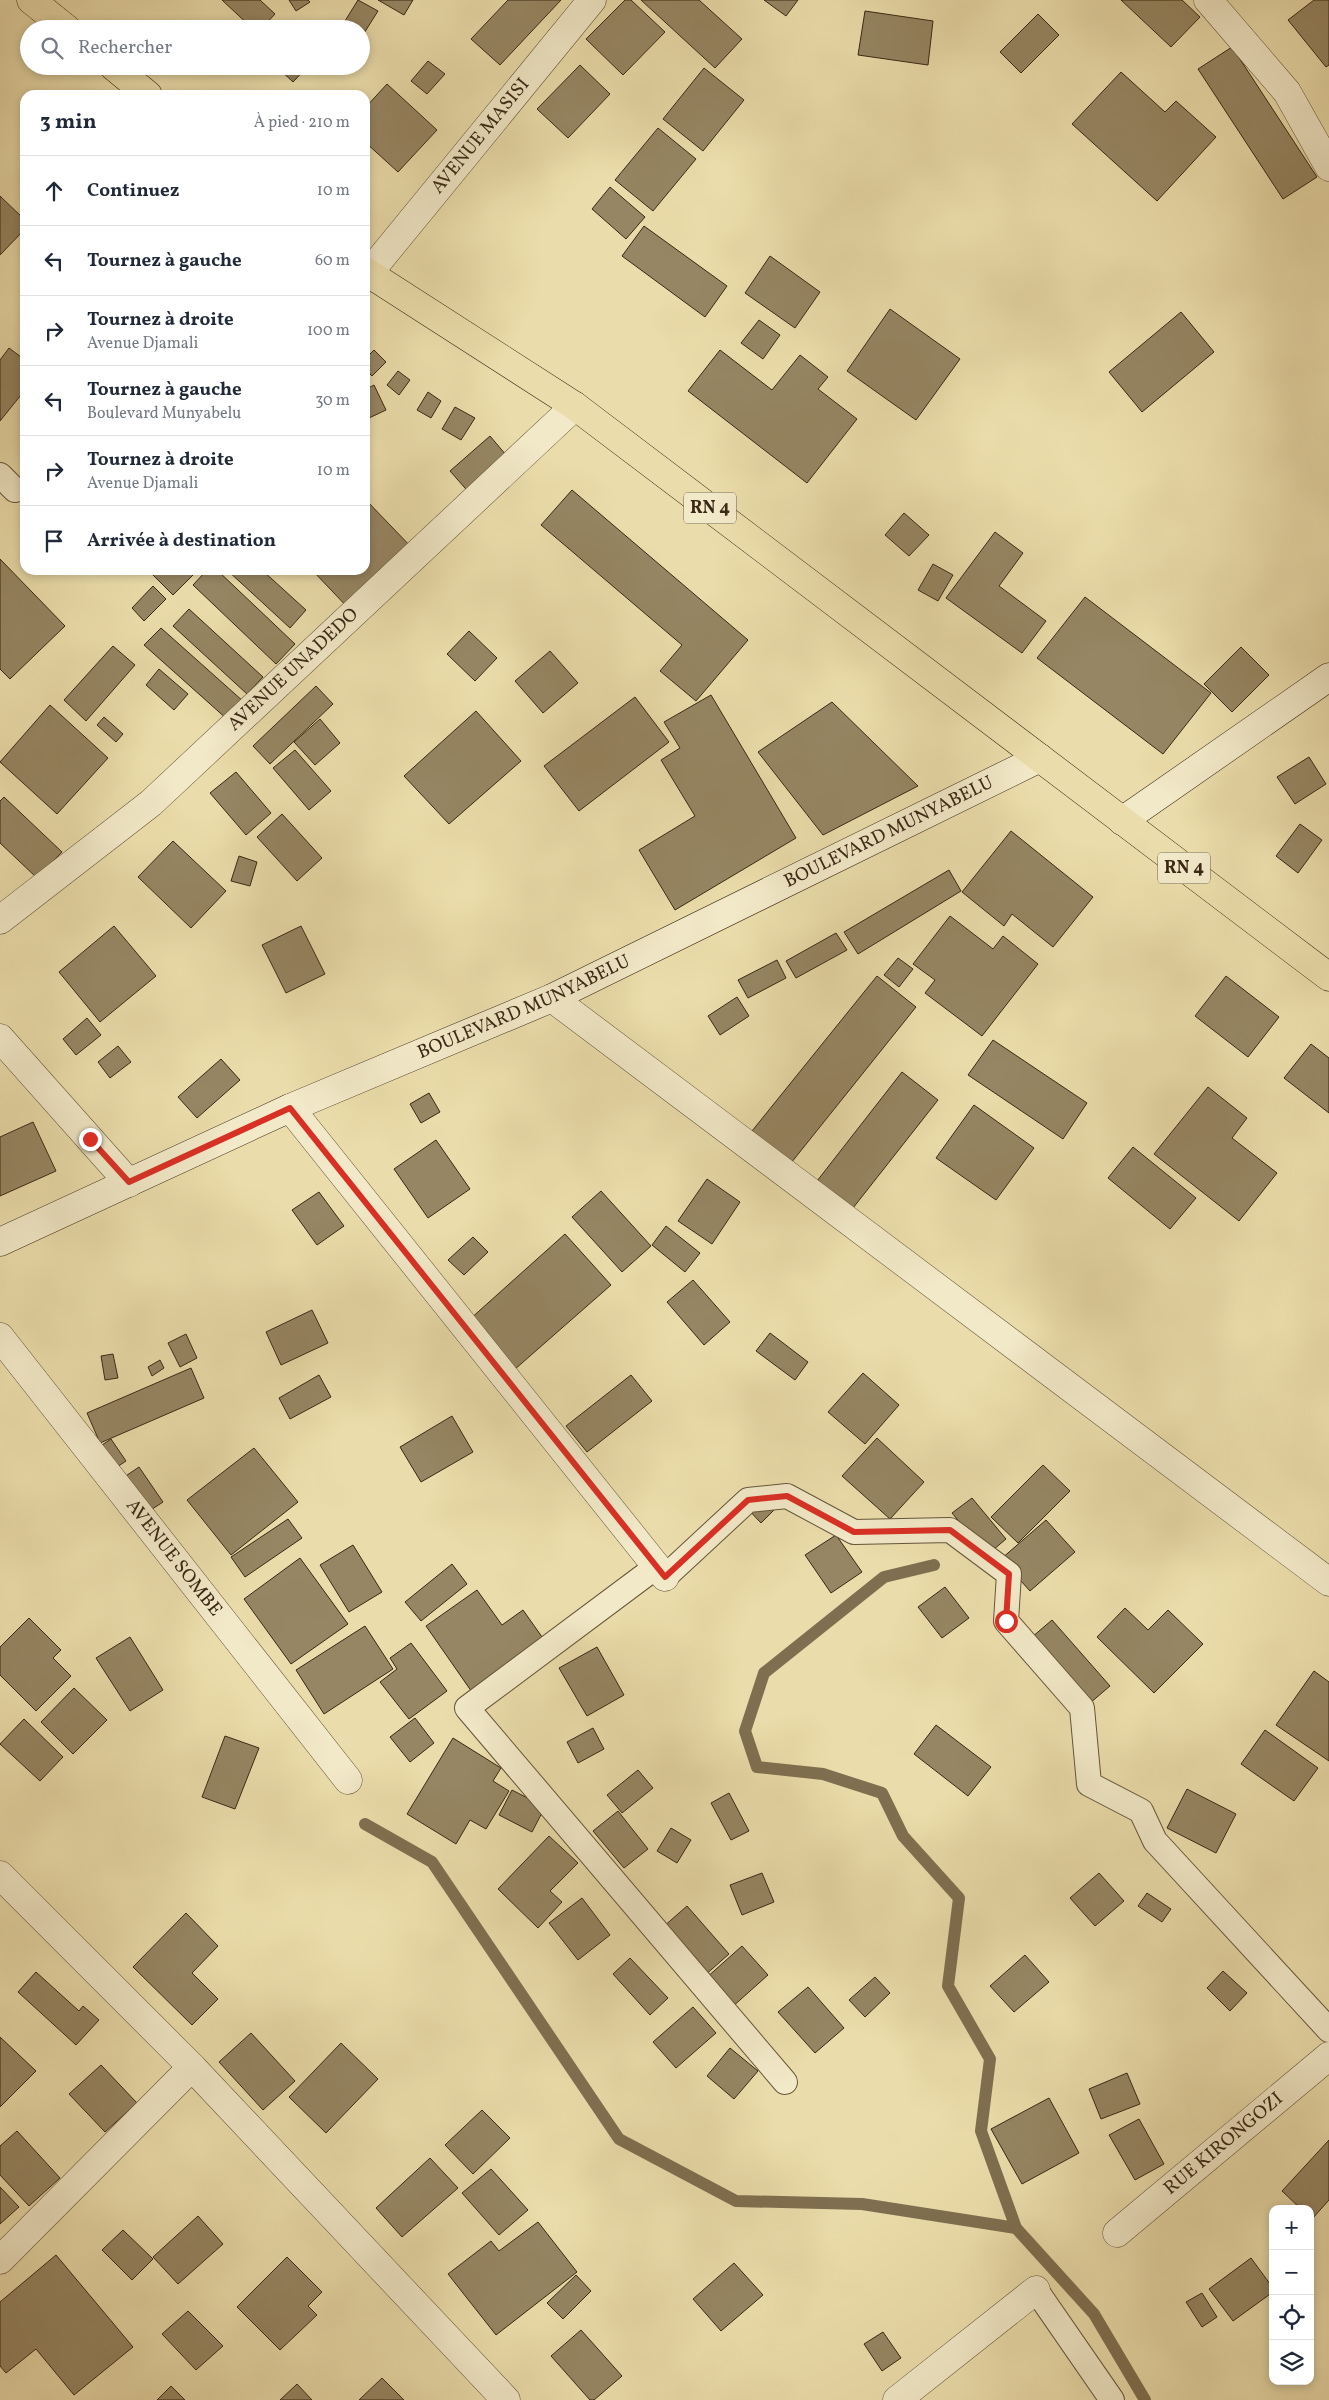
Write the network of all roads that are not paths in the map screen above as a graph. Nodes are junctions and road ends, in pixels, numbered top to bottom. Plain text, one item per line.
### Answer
1 (31, 0) edge
2 (592, 0) edge
3 (1208, 0) edge
4 (55, 20) edge
5 (124, 75) edge
6 (142, 90) edge
7 (1329, 167) edge
8 (370, 268) edge
9 (370, 274) edge
10 (575, 406) junction
11 (1329, 677) edge
12 (1040, 758) junction
13 (1122, 821) junction
14 (0, 920) edge
15 (1329, 977) edge
16 (552, 998) junction
17 (0, 1038) edge
18 (290, 1108) junction
19 (129, 1182) junction
20 (0, 1242) edge
21 (0, 1337) edge
22 (661, 1572) junction
23 (1329, 1582) edge
24 (348, 1780) dead end
25 (0, 1875) edge
26 (1329, 2030) edge
27 (1329, 2056) edge
28 (192, 2067) junction
29 (785, 2082) dead end
30 (1117, 2233) dead end
31 (0, 2260) edge
32 (1036, 2290) joint
33 (506, 2400) edge
34 (897, 2400) edge
35 (1112, 2400) edge

1 - 4 highway
2 - 8 street, AVENUE MASISI
3 - 7 street
5 - 6 highway
9 - 10 highway, RN 4
10 - 12 highway, RN 4
10 - 14 street, AVENUE UNADEDO
11 - 13 street
12 - 13 highway, RN 4
12 - 16 street, BOULEVARD MUNYABELU
13 - 15 highway, RN 4
16 - 18 street, BOULEVARD MUNYABELU
16 - 23 street
17 - 19 street
18 - 19 street, BOULEVARD MUNYABELU
18 - 22 street
19 - 20 street, BOULEVARD MUNYABELU
21 - 24 street, AVENUE SOMBE
22 - 26 lane
22 - 29 lane
25 - 28 street
27 - 30 street, RUE KIRONGOZI
28 - 31 street
28 - 33 street
32 - 34 street
32 - 35 lane

